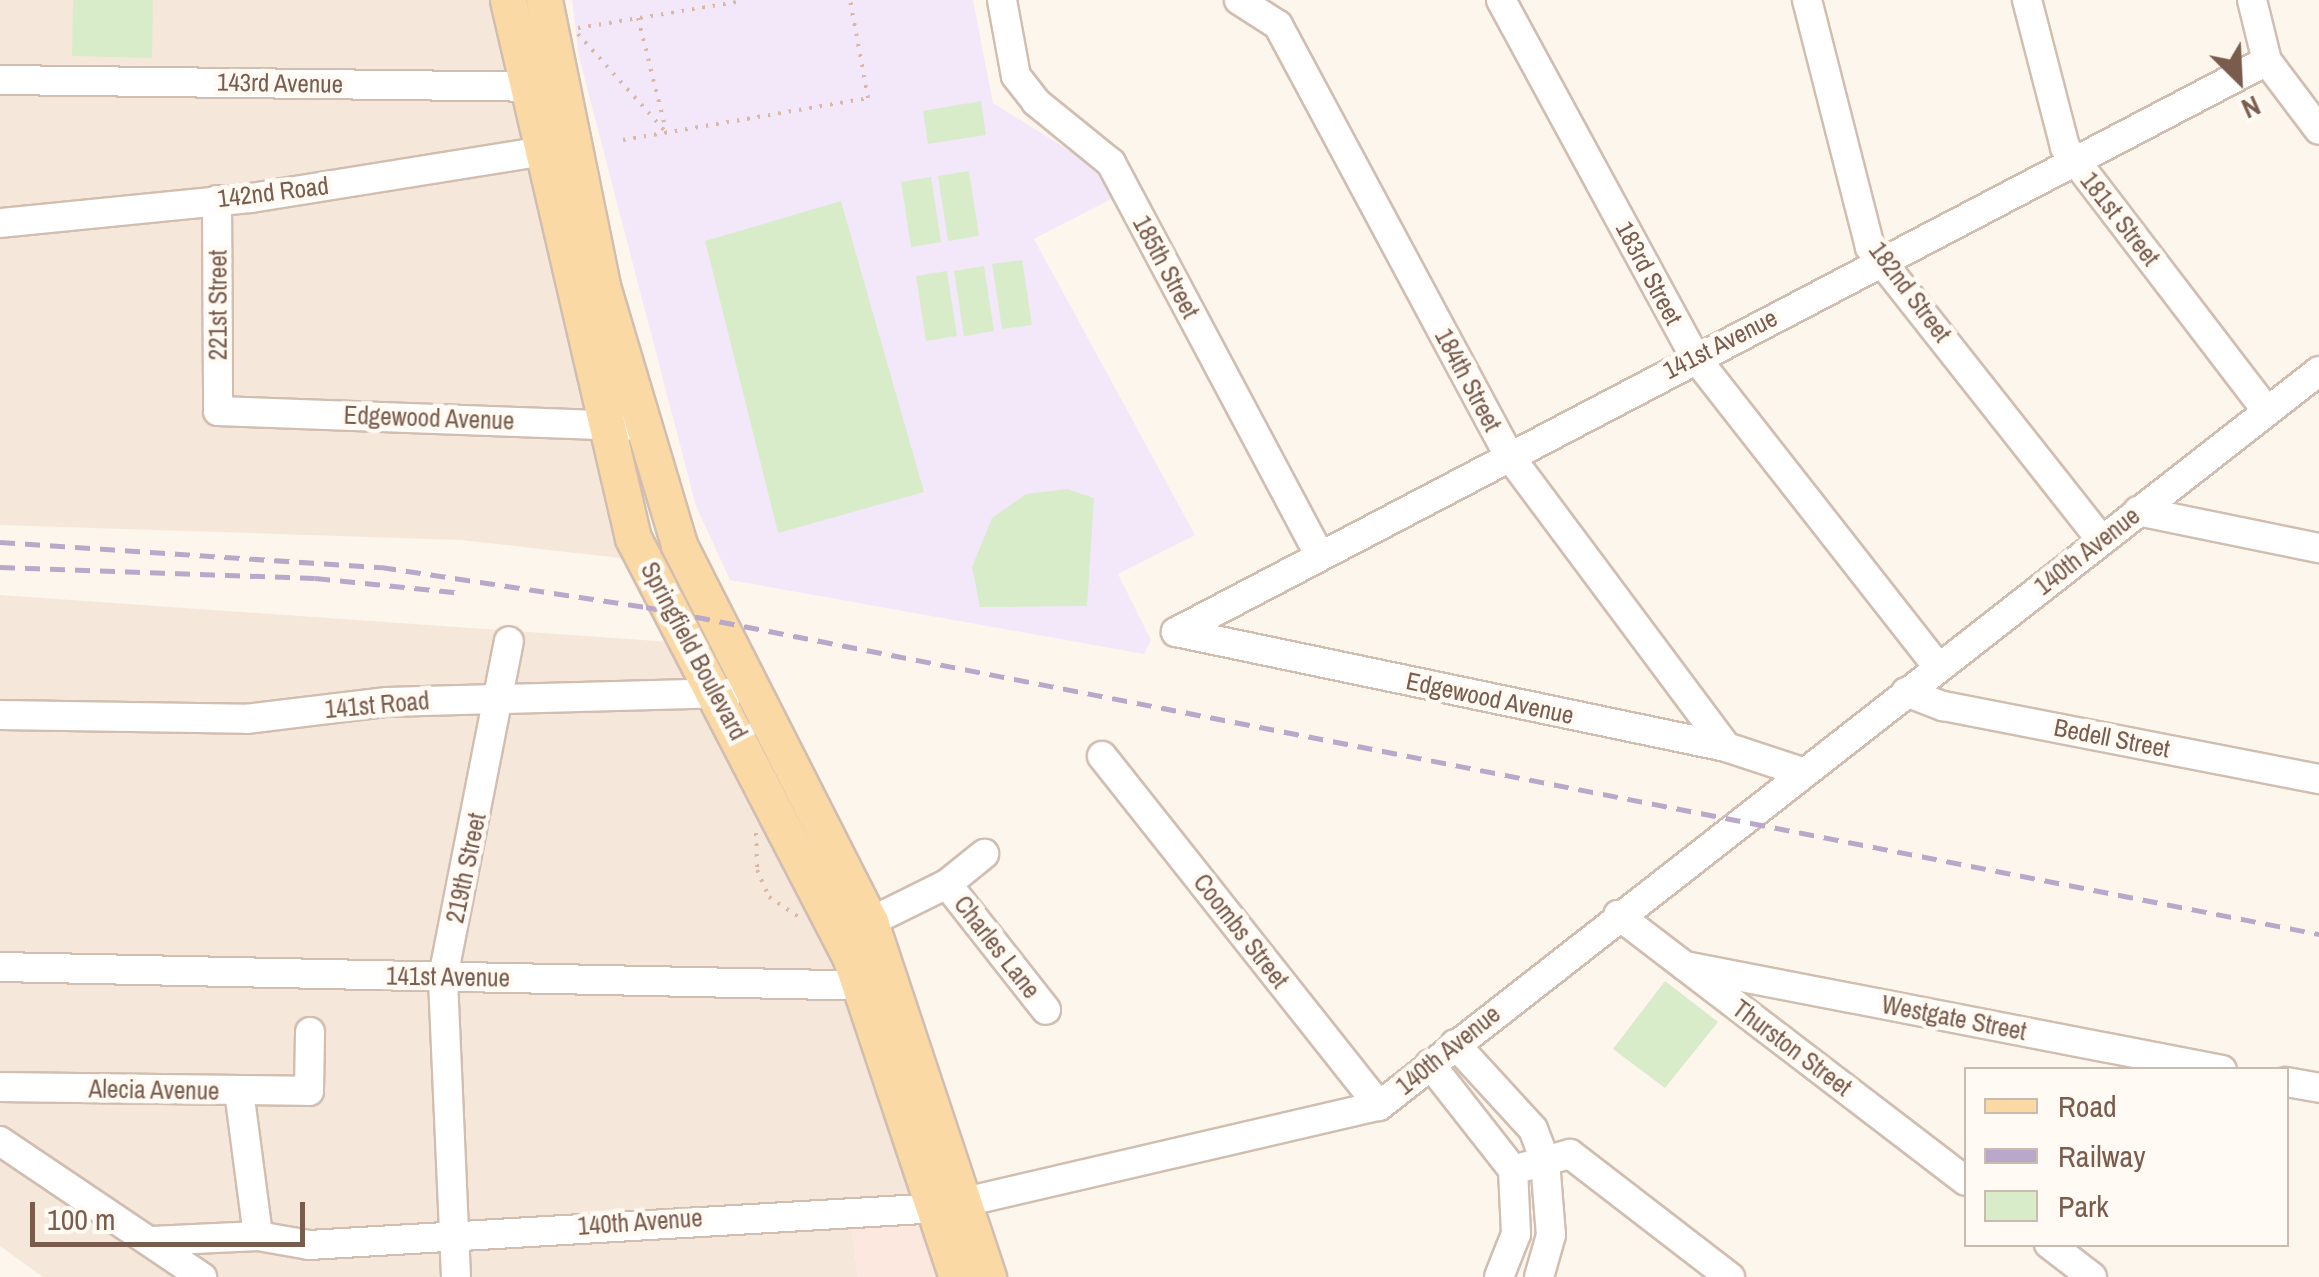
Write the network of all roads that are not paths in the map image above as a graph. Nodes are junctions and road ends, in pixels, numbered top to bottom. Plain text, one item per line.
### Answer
1 (508, 0) edge
2 (544, 0) edge
3 (1002, 0) edge
4 (1239, 0) edge
5 (1501, 0) edge
6 (1807, 0) edge
7 (2027, 0) edge
8 (2252, 0) edge
9 (2267, 61) junction
10 (0, 80) edge
11 (523, 86) junction
12 (559, 88) junction
13 (2319, 130) edge
14 (545, 151) junction
15 (2074, 160) junction
16 (218, 200) junction
17 (0, 223) edge
18 (1884, 259) junction
19 (1694, 357) junction
20 (2319, 371) edge
21 (218, 410) joint
22 (2267, 411) junction
23 (604, 425) junction
24 (640, 426) junction
25 (1508, 454) junction
26 (2138, 512) junction
27 (2100, 540) junction
28 (2319, 548) edge
29 (1318, 554) junction
30 (1176, 632) joint
31 (509, 641) dead end
32 (1938, 667) junction
33 (1906, 692) junction
34 (755, 693) junction
35 (718, 694) junction
36 (502, 697) junction
37 (0, 715) edge
38 (1726, 746) junction
39 (1102, 756) dead end
40 (1802, 772) junction
41 (2319, 778) edge
42 (984, 854) dead end
43 (947, 884) junction
44 (1618, 916) junction
45 (870, 922) junction
46 (1685, 966) junction
47 (0, 967) edge
48 (443, 977) junction
49 (860, 986) junction
50 (896, 986) junction
51 (1046, 1010) dead end
52 (310, 1032) dead end
53 (1455, 1044) junction
54 (1430, 1064) junction
55 (2207, 1067) edge
56 (2289, 1083) edge
57 (2319, 1088) edge
58 (239, 1091) junction
59 (3, 1094) edge
60 (1379, 1106) junction
61 (0, 1141) edge
62 (1545, 1162) junction
63 (1513, 1170) junction
64 (1964, 1179) edge
65 (953, 1206) junction
66 (258, 1236) junction
67 (454, 1236) junction
68 (152, 1241) junction
69 (2053, 1247) edge
70 (202, 1277) edge
71 (456, 1277) edge
72 (958, 1277) edge
73 (988, 1277) edge
74 (1500, 1277) edge
75 (1538, 1277) edge
76 (1730, 1277) edge
77 (2092, 1277) edge

1 - 11 main road, Springfield Boulevard
2 - 12 main road, Springfield Boulevard
3 - 29 street, 185th Street
4 - 25 street, 184th Street
5 - 19 street, 183rd Street
6 - 18 street, 182nd Street
7 - 15 street, 181st Street
8 - 9 street
9 - 13 street
9 - 15 street, 141st Avenue
10 - 11 street, 143rd Avenue
11 - 12 street, 143rd Avenue
11 - 14 main road, Springfield Boulevard
12 - 24 main road, Springfield Boulevard
14 - 16 street, 142nd Road
14 - 23 main road, Springfield Boulevard
15 - 18 street, 141st Avenue
15 - 22 street, 181st Street
16 - 17 street, 142nd Road
16 - 21 street, 221st Street
18 - 19 street, 141st Avenue
18 - 27 street, 182nd Street
19 - 25 street, 141st Avenue
19 - 32 street, 183rd Street
20 - 22 street, 140th Avenue
21 - 23 street, Edgewood Avenue
22 - 26 street, 140th Avenue
23 - 24 street, Edgewood Avenue
23 - 35 main road, Springfield Boulevard
24 - 34 main road, Springfield Boulevard
25 - 29 street, 141st Avenue
25 - 38 street, 184th Street
26 - 27 street, 140th Avenue
26 - 28 street
27 - 32 street, 140th Avenue
29 - 30 street, 141st Avenue
30 - 38 street, Edgewood Avenue
31 - 36 street, 219th Street
32 - 33 street, 140th Avenue
33 - 40 street, 140th Avenue
33 - 41 street, Bedell Street
34 - 35 street, 141st Road
34 - 45 main road, Springfield Boulevard
35 - 36 street, 141st Road
35 - 49 main road, Springfield Boulevard
36 - 37 street, 141st Road
36 - 48 street, 219th Street
38 - 40 street, Edgewood Avenue
39 - 60 street, Coombs Street
40 - 44 street, 140th Avenue
42 - 43 street
43 - 45 street
43 - 51 street, Charles Lane
44 - 46 street, Thurston Street
44 - 53 street, 140th Avenue
45 - 50 main road, Springfield Boulevard
46 - 55 street, Westgate Street
46 - 64 street, Thurston Street
47 - 48 street, 141st Avenue
48 - 49 street, 141st Avenue
48 - 67 street, 219th Street
49 - 50 street, 141st Avenue
49 - 65 main road, Springfield Boulevard
50 - 65 main road, Springfield Boulevard
52 - 58 street, Alecia Avenue
53 - 54 street, 140th Avenue
53 - 62 street
54 - 60 street, 140th Avenue
54 - 63 street
56 - 57 street
58 - 59 street, Alecia Avenue
58 - 66 street
60 - 65 street, 140th Avenue
61 - 68 street
62 - 63 street
62 - 75 street
62 - 76 street
63 - 74 street
65 - 67 street, 140th Avenue
65 - 72 main road, Springfield Boulevard
65 - 73 main road, Springfield Boulevard
66 - 67 street, 140th Avenue
66 - 68 street, 140th Avenue
67 - 71 street, 219th Street
68 - 70 street
69 - 77 street

